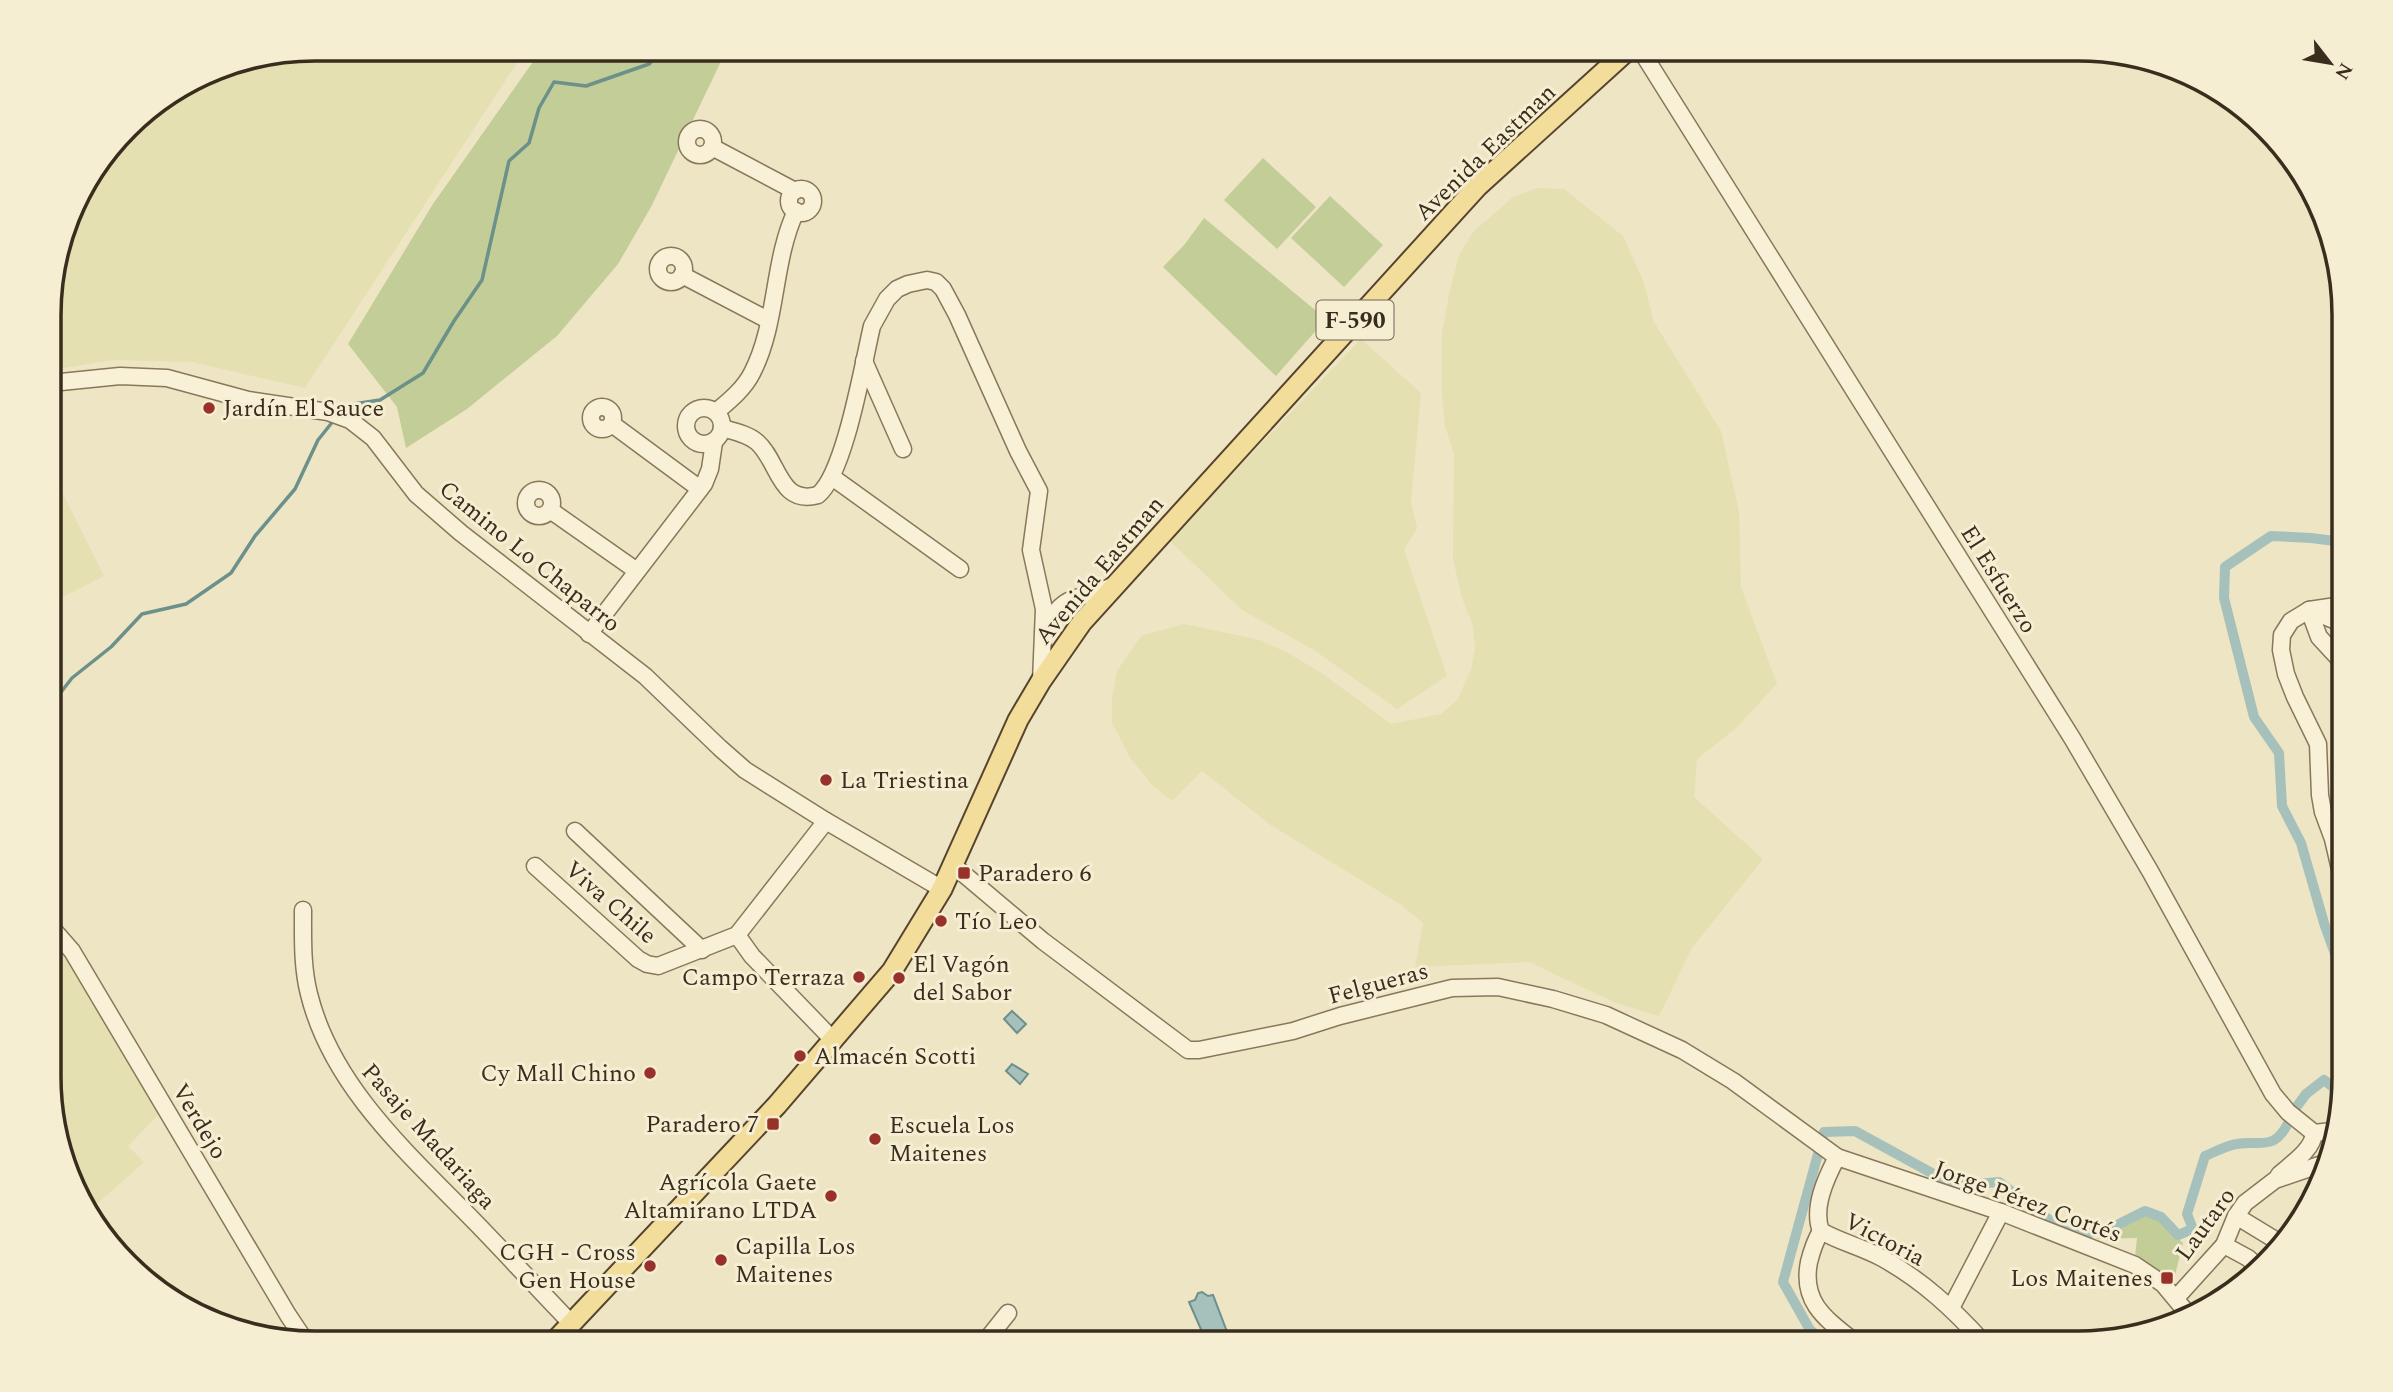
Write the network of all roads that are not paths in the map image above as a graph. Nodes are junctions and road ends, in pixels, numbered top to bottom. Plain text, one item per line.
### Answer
1 (1616, 61) edge
2 (1648, 61) edge
3 (712, 147) dead end
4 (682, 275) dead end
5 (768, 320) junction
6 (864, 361) junction
7 (61, 382) edge
8 (612, 424) dead end
9 (717, 427) junction
10 (903, 449) dead end
11 (832, 477) junction
12 (700, 489) junction
13 (550, 510) dead end
14 (960, 569) dead end
15 (637, 571) junction
16 (1114, 584) junction
17 (1040, 586) junction
18 (1074, 597) junction
19 (2332, 607) edge
20 (2309, 610) junction
21 (2332, 619) edge
22 (1043, 630) junction
23 (589, 634) junction
24 (2332, 651) edge
25 (1041, 681) junction
26 (826, 821) junction
27 (575, 831) dead end
28 (2332, 836) edge
29 (953, 865) junction
30 (535, 866) dead end
31 (943, 888) junction
32 (303, 910) dead end
33 (737, 935) junction
34 (61, 938) edge
35 (702, 950) junction
36 (834, 1041) junction
37 (2326, 1132) edge
38 (2315, 1133) junction
39 (1834, 1155) junction
40 (2314, 1168) edge
41 (2275, 1180) junction
42 (2001, 1212) junction
43 (2235, 1216) junction
44 (1821, 1231) junction
45 (2273, 1239) edge
46 (2224, 1245) junction
47 (2252, 1261) edge
48 (1951, 1308) junction
49 (2184, 1308) edge
50 (2181, 1309) edge
51 (1008, 1313) dead end
52 (571, 1323) junction
53 (299, 1330) edge
54 (564, 1331) edge
55 (994, 1331) edge
56 (1842, 1331) edge
57 (1973, 1331) edge

1 - 16 main road, Avenida Eastman / F-590
2 - 38 street, El Esfuerzo
3 - 5 street
4 - 5 street
5 - 9 street
6 - 10 street
6 - 11 street
6 - 17 street
7 - 23 street, Camino Lo Chaparro
8 - 12 street
9 - 11 street
9 - 12 street
11 - 14 street
12 - 15 street
13 - 15 street
15 - 23 street
16 - 18 street
16 - 25 main road, Avenida Eastman / F-590
17 - 18 street
17 - 22 street
18 - 22 street
19 - 20 street
20 - 21 street
20 - 24 street
20 - 28 street
22 - 25 street
23 - 26 street, Camino Lo Chaparro
25 - 29 main road, Avenida Eastman / F-590
26 - 31 street, Camino Lo Chaparro
26 - 33 street, Viva Chile
27 - 35 street
29 - 31 main road, Avenida Eastman / F-590
29 - 39 street, Felgueras
30 - 35 street, Viva Chile
31 - 36 main road, Avenida Eastman / F-590
32 - 52 street, Pasaje Madariaga
33 - 35 street, Viva Chile
33 - 36 street
34 - 53 street, Verdejo
36 - 52 main road, Avenida Eastman / F-590
37 - 38 street
38 - 41 street, Lautaro
39 - 42 street, Jorge Pérez Cortés
39 - 44 street, Victoria
40 - 41 street, Lautaro
41 - 43 street, Lautaro
42 - 48 street
42 - 50 street, Jorge Pérez Cortés
43 - 45 street
43 - 46 street, Lautaro
44 - 48 street, Victoria
44 - 56 street
46 - 47 street
46 - 49 street, Lautaro
48 - 57 street, Victoria
51 - 55 street
52 - 54 main road, Avenida Eastman / F-590

